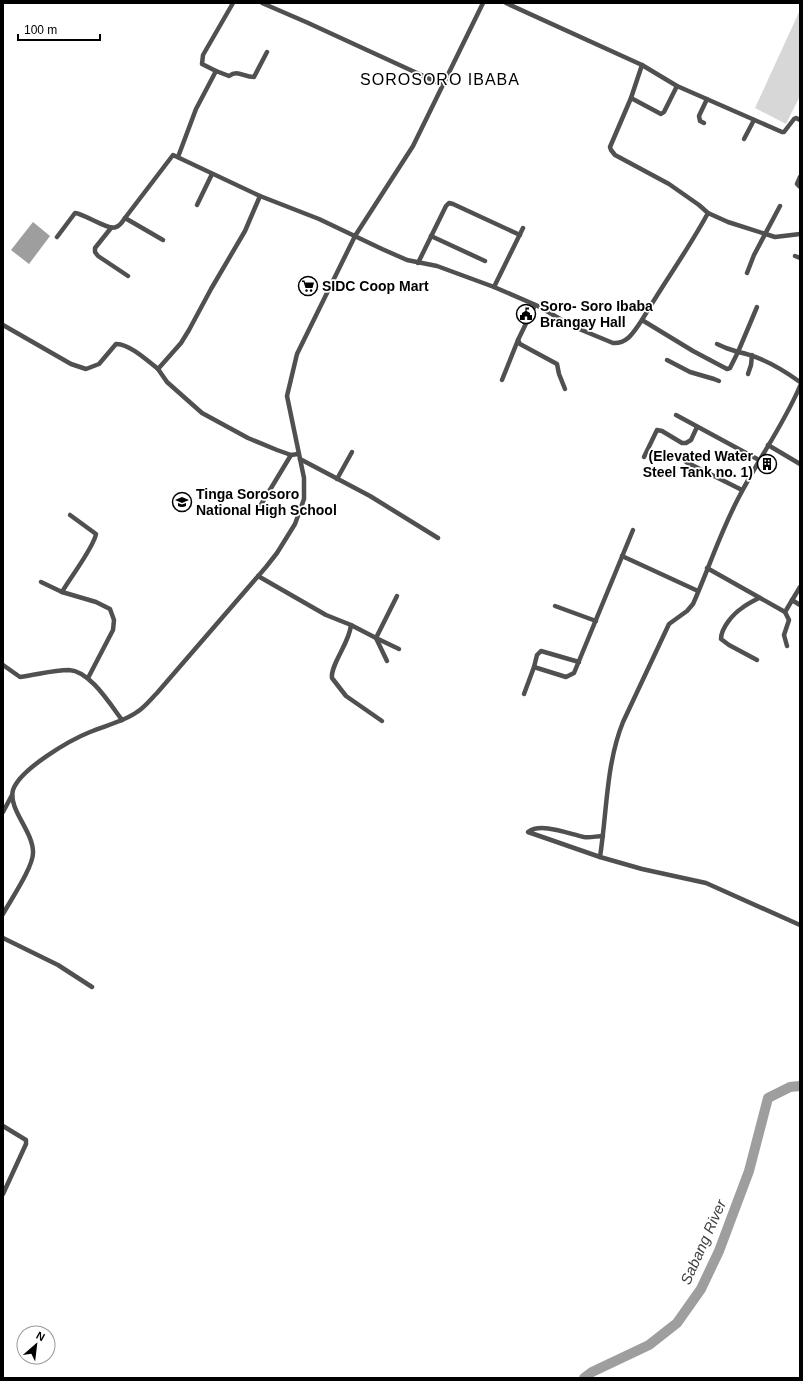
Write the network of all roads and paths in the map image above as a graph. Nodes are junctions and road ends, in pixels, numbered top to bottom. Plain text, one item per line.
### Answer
1 (233, 3) edge
2 (262, 3) edge
3 (483, 3) edge
4 (506, 3) edge
5 (267, 52) dead end
6 (642, 65) junction
7 (216, 71) junction
8 (443, 85) junction
9 (677, 86) junction
10 (631, 98) junction
11 (707, 99) junction
12 (754, 120) junction
13 (800, 120) edge
14 (704, 123) dead end
15 (744, 139) dead end
16 (178, 157) junction
17 (212, 174) junction
18 (800, 177) edge
19 (800, 187) edge
20 (260, 196) junction
21 (197, 205) dead end
22 (780, 206) dead end
23 (708, 213) junction
24 (125, 218) junction
25 (111, 228) junction
26 (523, 228) dead end
27 (765, 234) junction
28 (800, 234) edge
29 (520, 235) junction
30 (356, 236) junction
31 (430, 236) junction
32 (57, 238) dead end
33 (163, 240) dead end
34 (795, 256) dead end
35 (800, 258) edge
36 (485, 261) dead end
37 (418, 263) junction
38 (747, 272) dead end
39 (128, 276) dead end
40 (494, 287) junction
41 (535, 305) junction
42 (757, 307) dead end
43 (642, 320) junction
44 (3, 325) edge
45 (518, 340) junction
46 (717, 344) dead end
47 (738, 352) junction
48 (752, 355) junction
49 (667, 360) dead end
50 (158, 369) junction
51 (748, 374) dead end
52 (502, 380) dead end
53 (719, 381) dead end
54 (800, 382) edge
55 (800, 386) edge
56 (564, 390) dead end
57 (676, 416) dead end
58 (697, 427) junction
59 (768, 445) junction
60 (352, 452) dead end
61 (291, 455) junction
62 (299, 457) junction
63 (644, 457) dead end
64 (759, 460) junction
65 (686, 462) dead end
66 (800, 464) edge
67 (337, 479) junction
68 (742, 490) junction
69 (259, 508) dead end
70 (70, 515) dead end
71 (633, 530) dead end
72 (438, 538) dead end
73 (622, 556) junction
74 (707, 568) junction
75 (258, 576) junction
76 (41, 582) dead end
77 (800, 587) edge
78 (698, 591) junction
79 (62, 592) junction
80 (397, 596) dead end
81 (759, 598) junction
82 (792, 600) junction
83 (800, 605) edge
84 (555, 606) dead end
85 (785, 612) junction
86 (596, 621) junction
87 (351, 625) junction
88 (376, 638) junction
89 (787, 646) dead end
90 (399, 649) dead end
91 (757, 660) dead end
92 (387, 661) dead end
93 (579, 662) junction
94 (3, 665) edge
95 (534, 667) junction
96 (88, 678) junction
97 (524, 694) dead end
98 (122, 720) junction
99 (382, 721) dead end
100 (12, 795) junction
101 (3, 812) edge
102 (603, 836) junction
103 (600, 857) junction
104 (3, 914) edge
105 (800, 925) edge
106 (3, 938) edge
107 (92, 987) dead end
108 (3, 1126) edge
109 (3, 1194) edge

1 - 7 street
2 - 8 street
3 - 8 street
4 - 6 street
5 - 7 street
6 - 9 street
6 - 10 street
7 - 16 street
8 - 30 street
9 - 10 street
9 - 11 street
10 - 23 street
11 - 12 street
11 - 14 street
12 - 13 street
12 - 15 street
16 - 17 street
16 - 24 street
17 - 20 street
17 - 21 street
18 - 19 street
20 - 30 street
20 - 50 street
22 - 27 street
23 - 27 street
23 - 43 street
24 - 25 street
24 - 33 street
25 - 32 street
25 - 39 street
26 - 29 street
27 - 28 street
27 - 38 street
29 - 31 street
29 - 40 street
30 - 37 street
30 - 62 street
31 - 36 street
31 - 37 street
34 - 35 street
37 - 40 street
40 - 41 street
41 - 43 street
41 - 45 street
42 - 47 street
43 - 47 street
44 - 50 street
45 - 52 street
45 - 56 street
46 - 47 street
47 - 48 street
48 - 51 street
48 - 54 street
49 - 53 street
50 - 61 street
55 - 59 street
57 - 58 street
58 - 63 street
58 - 64 street
59 - 64 street
59 - 66 street
60 - 67 street
61 - 62 street
61 - 69 street
62 - 67 street
62 - 75 street
64 - 68 street
65 - 68 street
67 - 72 street
68 - 74 street
70 - 79 street
71 - 73 street
73 - 78 street
73 - 86 street
74 - 78 street
74 - 81 street
75 - 87 street
75 - 98 street
76 - 79 street
77 - 82 street
78 - 102 street
79 - 96 street
80 - 88 street
81 - 85 street
81 - 91 street
82 - 83 street
82 - 85 street
84 - 86 street
85 - 89 street
86 - 93 street
87 - 88 street
87 - 99 street
88 - 90 street
88 - 92 street
93 - 95 street
93 - 95 street
94 - 96 street
95 - 97 street
96 - 98 street
98 - 100 street
100 - 101 street
100 - 104 street
102 - 103 street
102 - 103 street
103 - 105 street
106 - 107 street
108 - 109 street

